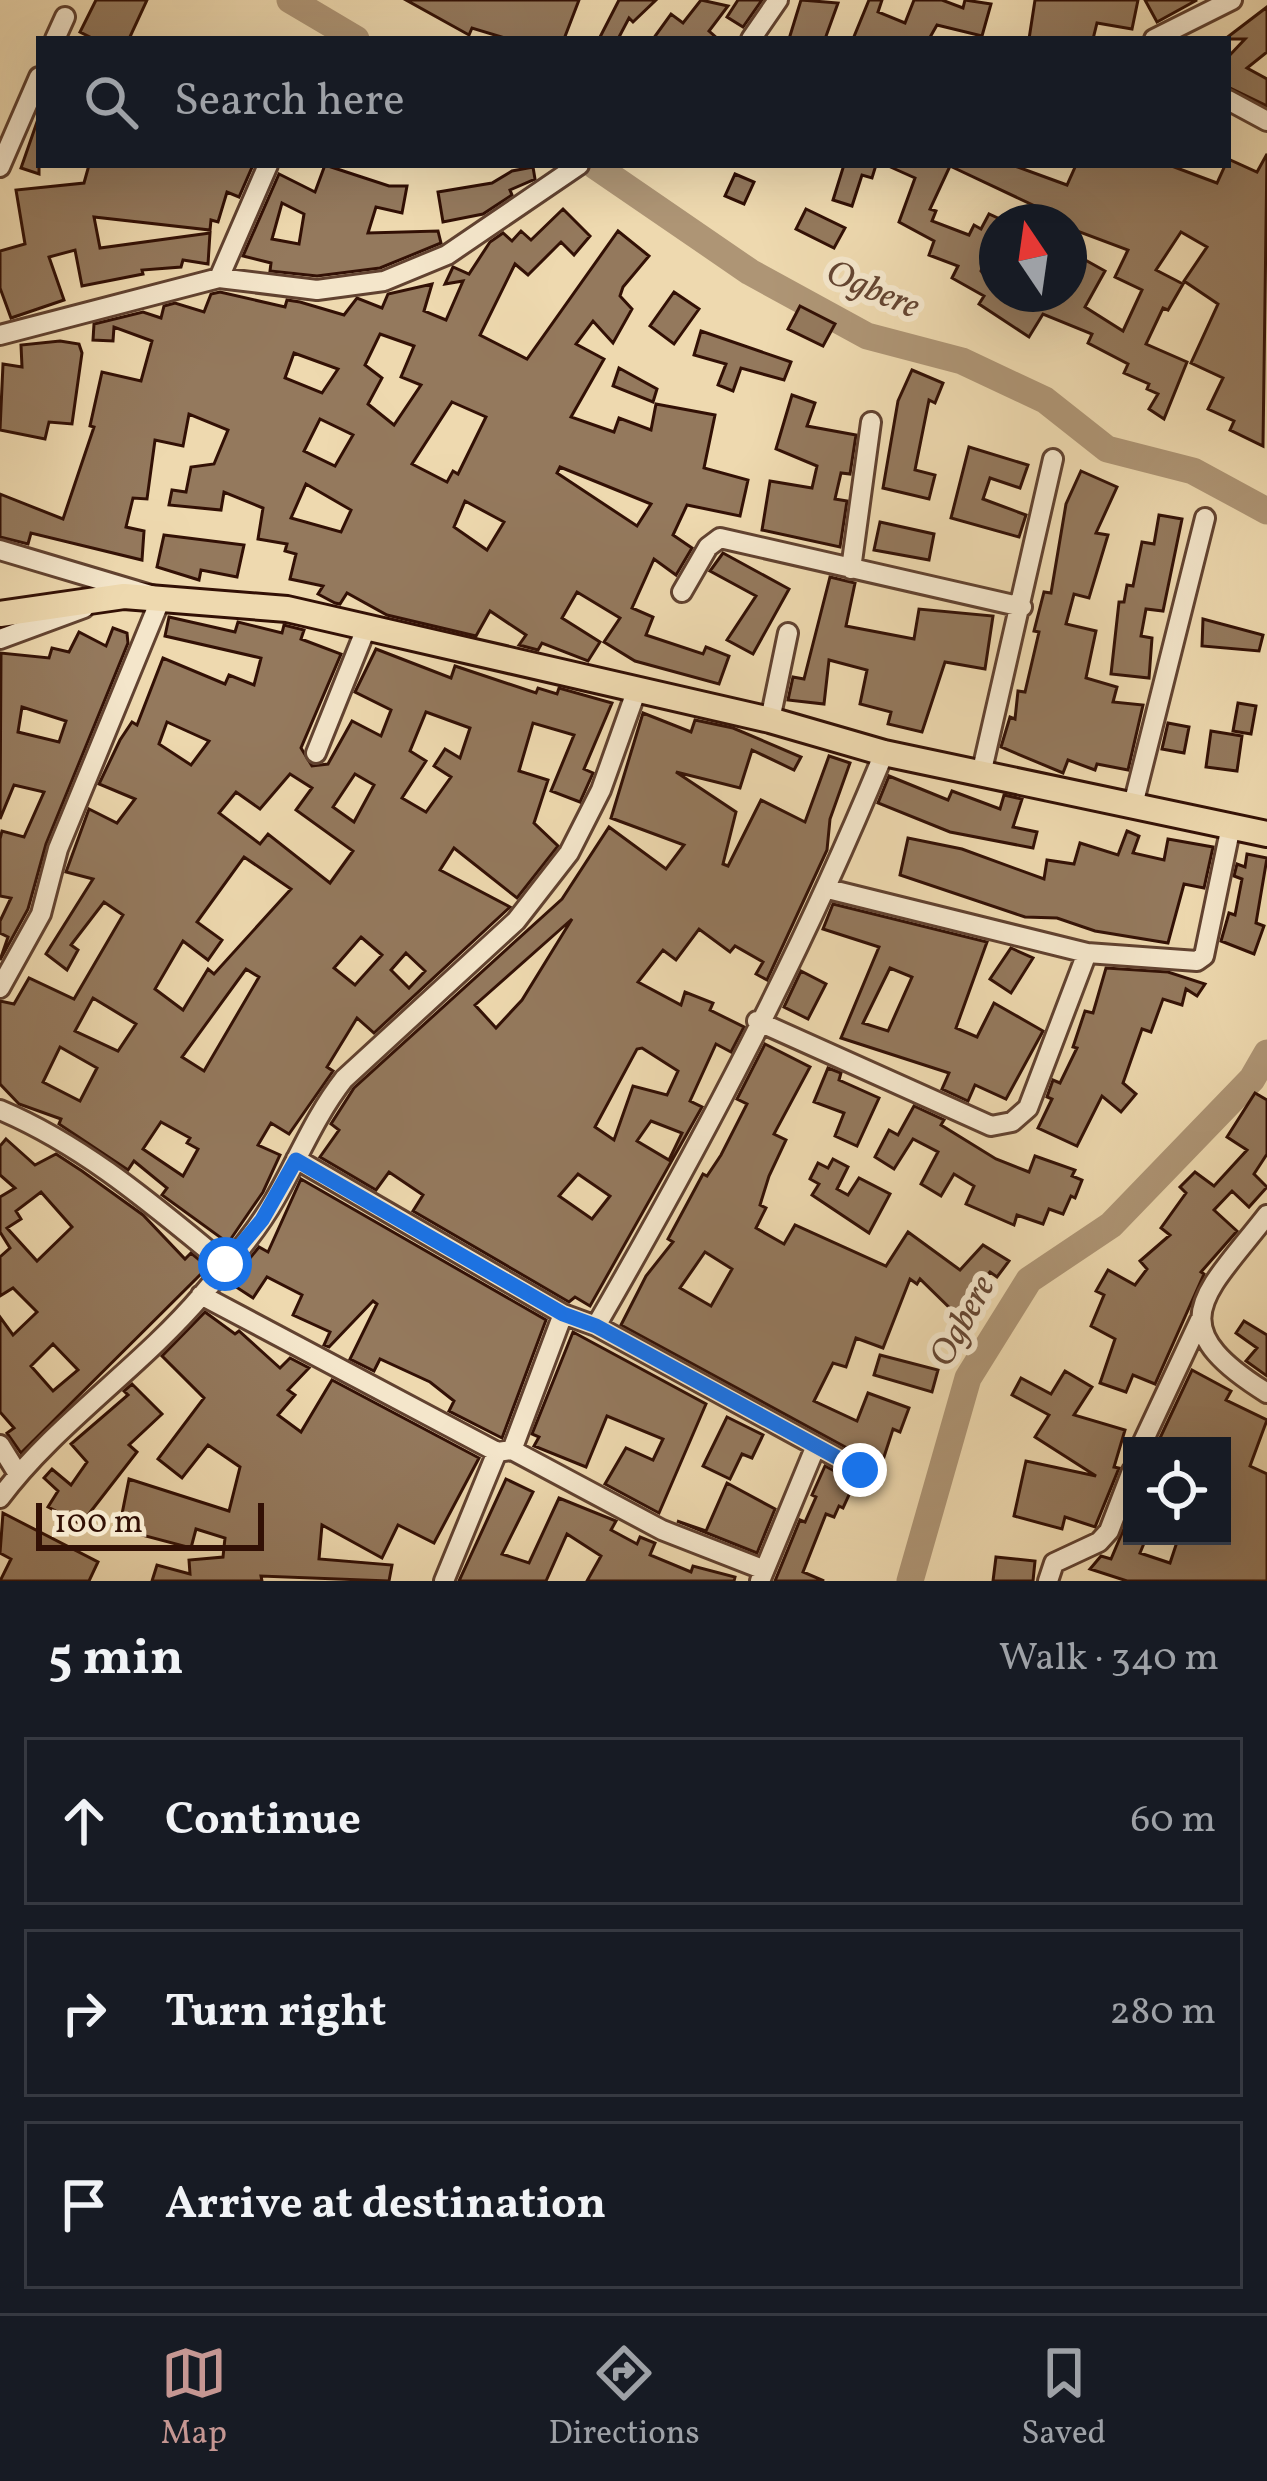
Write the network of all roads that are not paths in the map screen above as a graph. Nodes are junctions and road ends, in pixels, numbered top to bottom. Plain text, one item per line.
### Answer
1 (778, 0) edge
2 (1232, 0) edge
3 (65, 16) dead end
4 (56, 36) edge
5 (753, 36) edge
6 (1160, 36) edge
7 (36, 84) edge
8 (1231, 102) edge
9 (1267, 121) edge
10 (0, 167) edge
11 (267, 168) edge
12 (572, 171) edge
13 (219, 278) junction
14 (0, 335) edge
15 (872, 422) dead end
16 (1053, 458) dead end
17 (1204, 518) dead end
18 (0, 550) edge
19 (851, 568) junction
20 (682, 592) dead end
21 (105, 598) junction
22 (161, 598) junction
23 (1022, 607) junction
24 (0, 614) edge
25 (364, 631) junction
26 (788, 633) dead end
27 (0, 639) edge
28 (637, 689) junction
29 (770, 720) junction
30 (316, 753) dead end
31 (884, 753) junction
32 (982, 770) junction
33 (1133, 805) junction
34 (1231, 826) junction
35 (1267, 834) edge
36 (828, 889) junction
37 (1088, 953) junction
38 (0, 988) edge
39 (757, 1022) junction
40 (0, 1110) edge
41 (296, 1160) junction
42 (1267, 1215) edge
43 (225, 1264) junction
44 (201, 1295) junction
45 (563, 1314) junction
46 (1200, 1320) junction
47 (596, 1326) junction
48 (1267, 1393) edge
49 (1145, 1437) edge
50 (0, 1445) edge
51 (815, 1448) junction
52 (505, 1451) junction
53 (860, 1470) dead end
54 (18, 1474) junction
55 (1123, 1494) edge
56 (0, 1498) edge
57 (761, 1575) edge
58 (443, 1581) edge
59 (1048, 1581) edge

1 - 5 street
2 - 6 street
3 - 4 street
7 - 10 street
8 - 9 street
11 - 13 street
12 - 13 street
13 - 14 street
15 - 19 street
16 - 23 street
17 - 33 street
18 - 22 street
19 - 20 street
19 - 23 street
21 - 22 main road
21 - 24 main road
21 - 27 street
22 - 25 main road
22 - 38 street
23 - 32 street
25 - 28 main road
25 - 30 street
26 - 29 street
28 - 29 main road
28 - 41 street
29 - 31 main road
31 - 32 main road
31 - 36 street
32 - 33 main road
33 - 34 main road
34 - 35 main road
34 - 37 street
36 - 37 street
36 - 39 street
37 - 39 street
39 - 47 street
40 - 43 street
41 - 43 street
41 - 45 street
42 - 46 street
43 - 44 street
44 - 52 street
44 - 54 street
45 - 47 street
45 - 52 street
46 - 48 street
46 - 49 street
47 - 51 street
50 - 54 street
51 - 53 street
51 - 57 street
52 - 57 street
52 - 58 street
54 - 56 street
55 - 59 street

